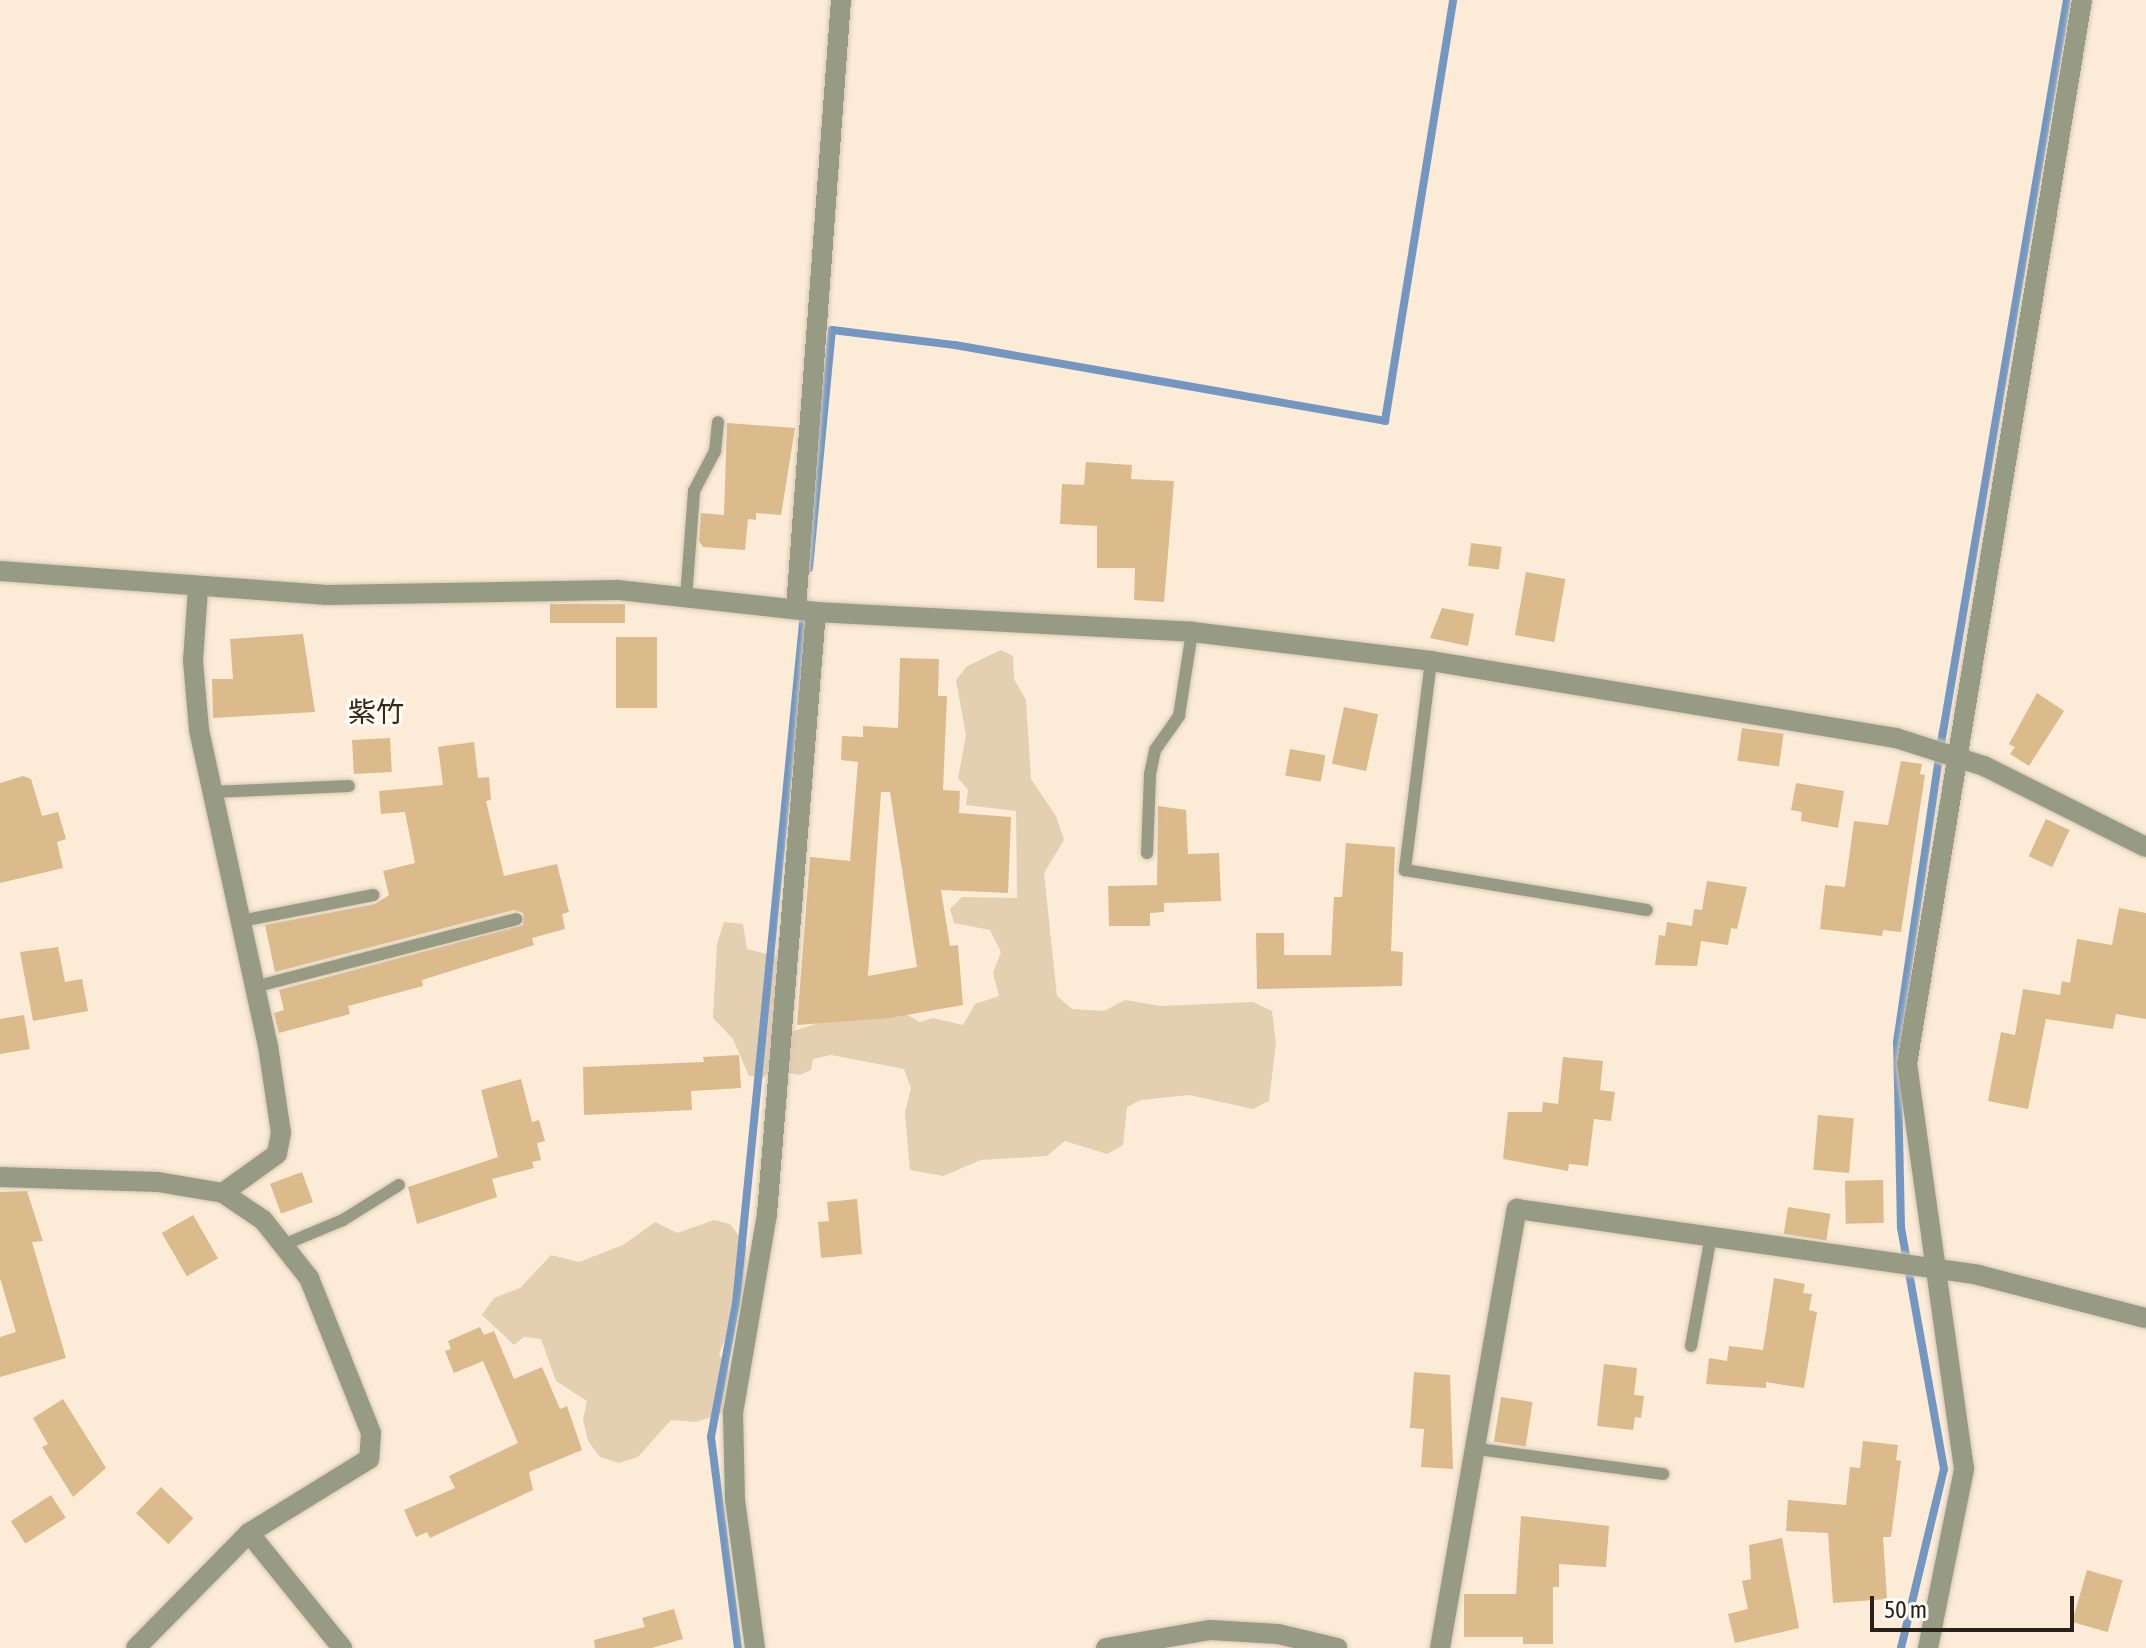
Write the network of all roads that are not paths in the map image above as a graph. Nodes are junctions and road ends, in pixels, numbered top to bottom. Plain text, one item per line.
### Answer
1 (841, 0) edge
2 (2082, 0) edge
3 (718, 422) dead end
4 (0, 571) edge
5 (198, 589) junction
6 (686, 598) junction
7 (806, 610) junction
8 (1192, 632) junction
9 (1431, 661) junction
10 (1954, 756) junction
11 (349, 786) dead end
12 (212, 792) junction
13 (2146, 847) edge
14 (1147, 853) dead end
15 (373, 895) dead end
16 (1647, 910) dead end
17 (516, 919) dead end
18 (241, 921) junction
19 (254, 987) junction
20 (0, 1177) edge
21 (399, 1185) dead end
22 (223, 1193) junction
23 (1710, 1241) junction
24 (283, 1245) junction
25 (1935, 1271) junction
26 (2146, 1318) edge
27 (1691, 1346) dead end
28 (1478, 1449) junction
29 (1663, 1474) dead end
30 (249, 1533) junction
31 (136, 1648) edge
32 (342, 1648) edge
33 (755, 1648) edge
34 (1106, 1648) edge
35 (1337, 1648) edge
36 (1440, 1648) edge
37 (1928, 1648) edge

1 - 7 street
2 - 10 street
3 - 6 lane
4 - 5 street
5 - 6 street
5 - 12 street
6 - 7 street
7 - 8 street
7 - 33 street
8 - 9 street
8 - 14 lane
9 - 10 street
9 - 16 lane
10 - 13 street
10 - 25 street
11 - 12 lane
12 - 18 street
15 - 18 lane
17 - 19 lane
18 - 19 street
19 - 22 street
20 - 22 street
21 - 24 lane
22 - 24 street
23 - 25 street
23 - 27 lane
23 - 28 street
24 - 30 street
25 - 26 street
25 - 37 street
28 - 29 lane
28 - 36 street
30 - 31 street
30 - 32 street
34 - 35 street

